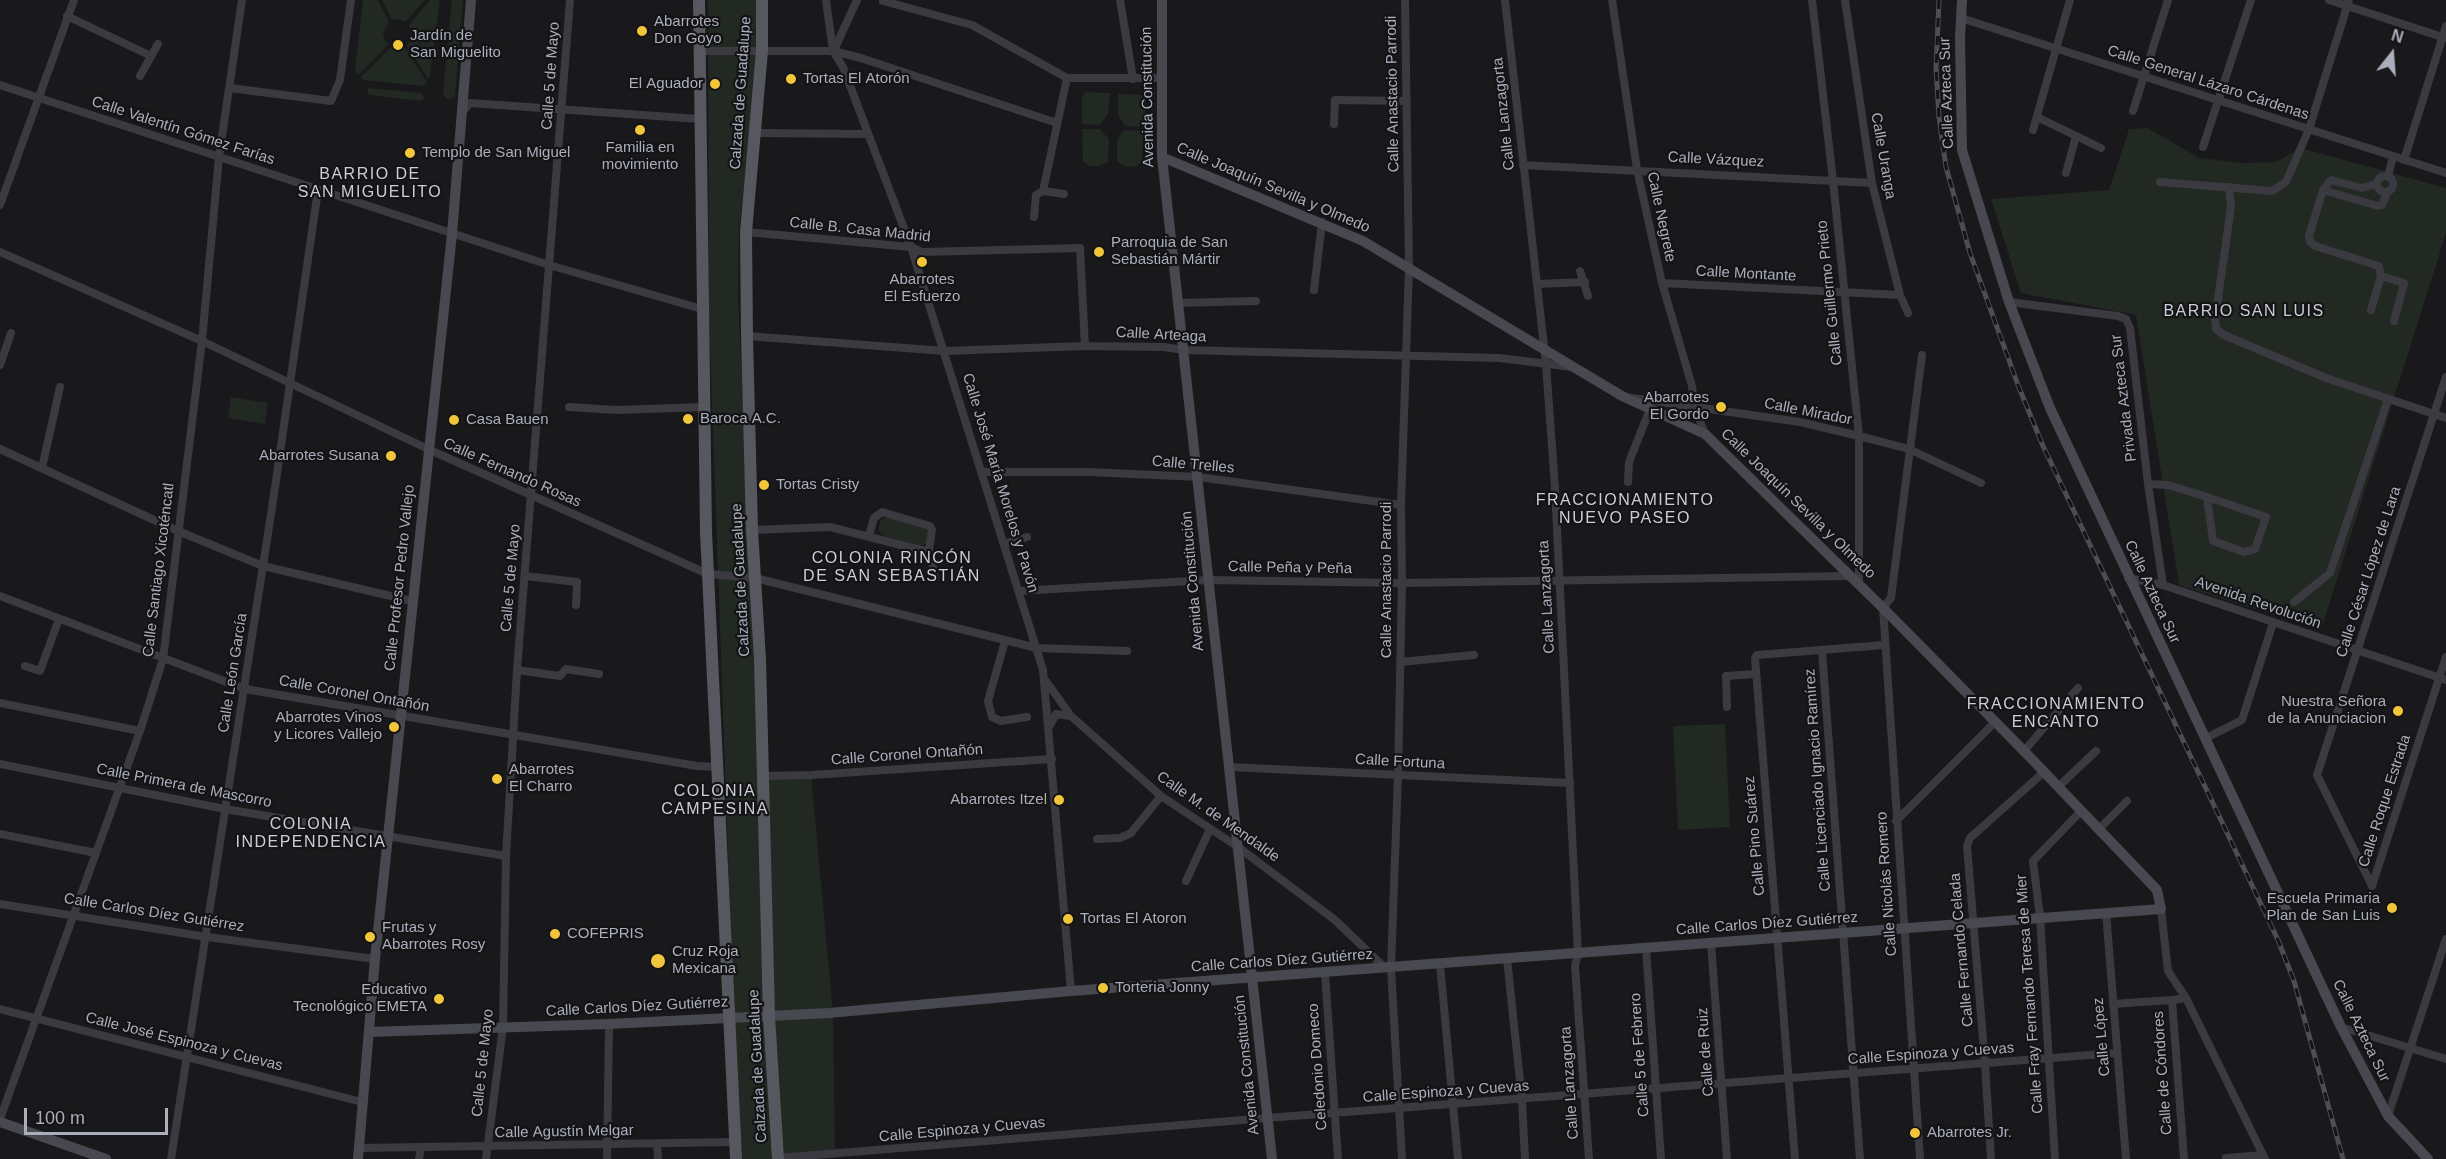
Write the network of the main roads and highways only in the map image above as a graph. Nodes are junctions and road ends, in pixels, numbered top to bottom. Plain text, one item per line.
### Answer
1 (699, 0) edge
2 (762, 0) edge
3 (736, 1159) edge
4 (778, 1159) edge

1 - 3 main road, Calzada de Guadalupe
2 - 4 main road, Calzada de Guadalupe

